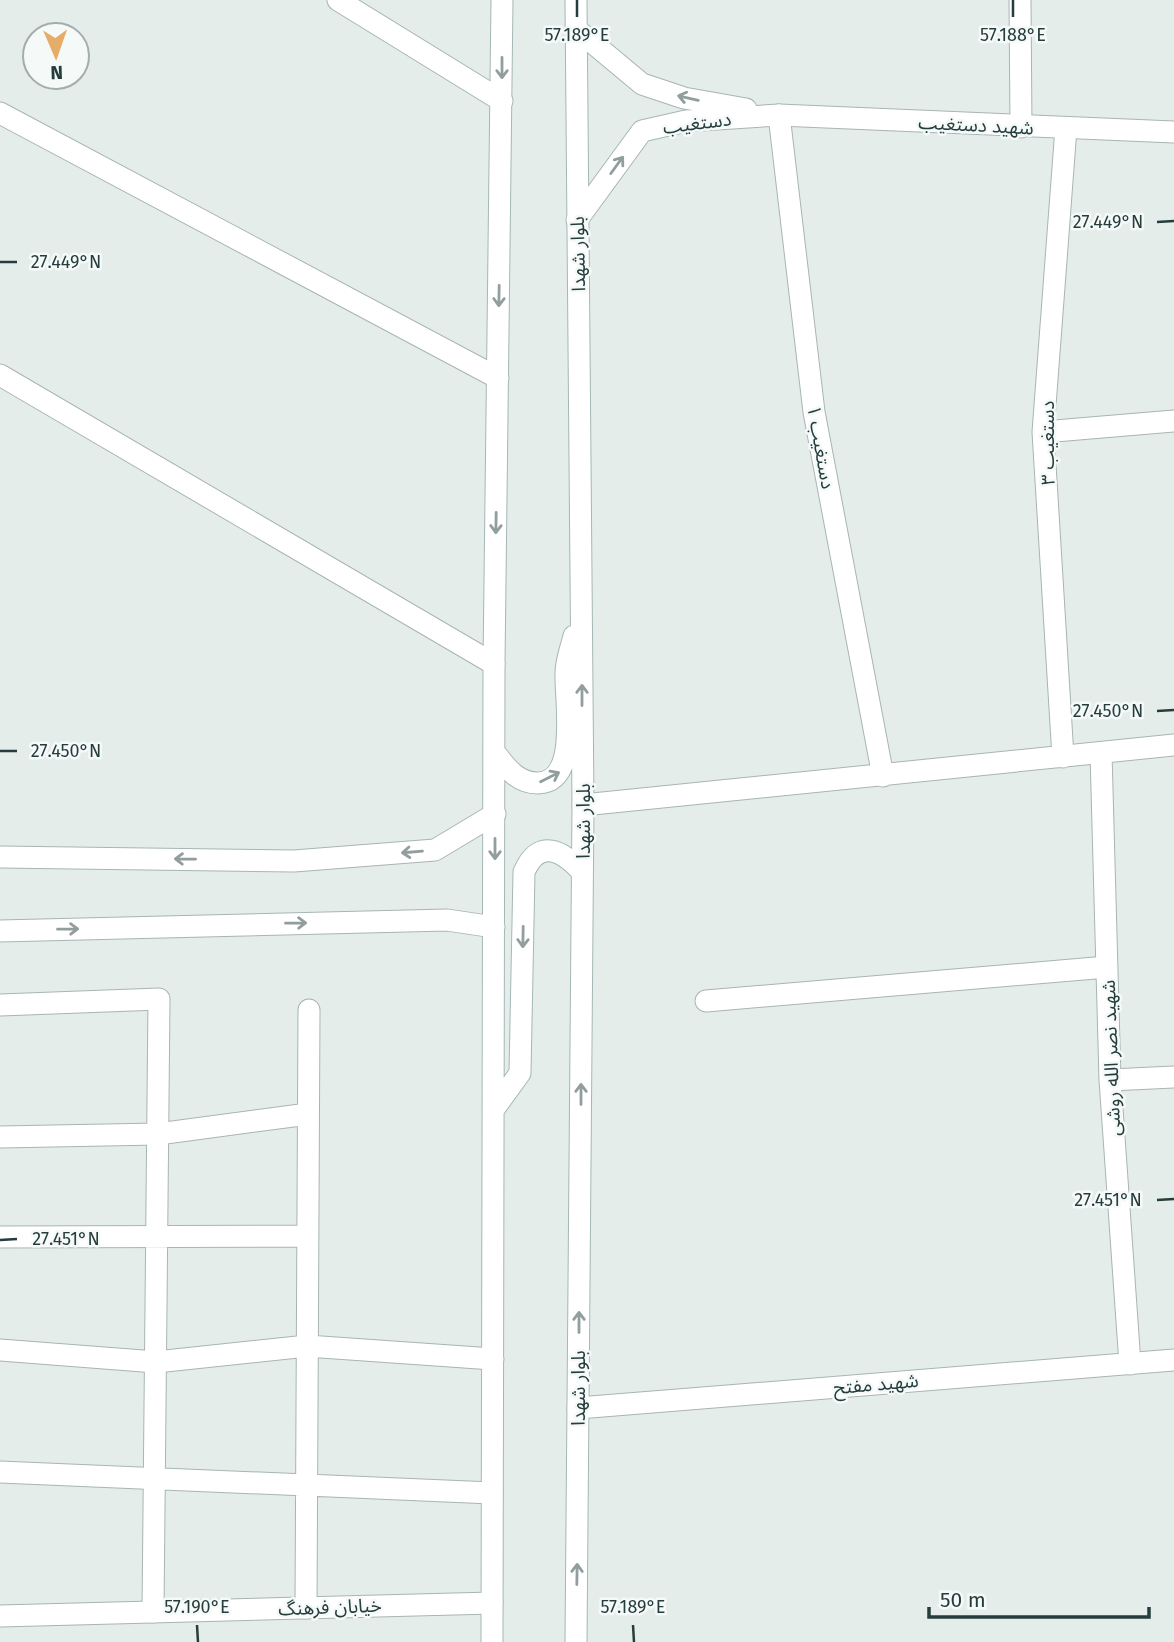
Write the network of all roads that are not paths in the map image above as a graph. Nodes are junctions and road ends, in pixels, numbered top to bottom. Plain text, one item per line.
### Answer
1 (338, 0) edge
2 (502, 0) edge
3 (576, 0) edge
4 (1020, 0) edge
5 (576, 29) junction
6 (502, 101) junction
7 (0, 113) edge
8 (779, 115) junction
9 (1021, 127) junction
10 (1066, 128) junction
11 (1174, 132) edge
12 (577, 220) junction
13 (0, 375) edge
14 (498, 378) junction
15 (1174, 421) edge
16 (1044, 432) junction
17 (581, 610) junction
18 (494, 664) junction
19 (1174, 745) edge
20 (495, 753) junction
21 (1101, 753) junction
22 (1063, 757) junction
23 (883, 776) junction
24 (583, 805) junction
25 (495, 814) junction
26 (0, 857) edge
27 (582, 872) junction
28 (494, 927) junction
29 (0, 931) edge
30 (1107, 967) junction
31 (706, 1001) dead end
32 (0, 1005) edge
33 (309, 1010) dead end
34 (1174, 1077) edge
35 (1110, 1080) junction
36 (494, 1109) junction
37 (308, 1114) junction
38 (158, 1134) junction
39 (0, 1137) edge
40 (308, 1236) junction
41 (0, 1237) edge
42 (157, 1237) junction
43 (307, 1346) junction
44 (0, 1350) edge
45 (493, 1359) junction
46 (1174, 1360) edge
47 (156, 1362) junction
48 (1130, 1364) junction
49 (578, 1408) junction
50 (0, 1472) edge
51 (155, 1479) junction
52 (307, 1485) junction
53 (492, 1493) junction
54 (492, 1603) junction
55 (306, 1608) junction
56 (153, 1612) junction
57 (0, 1616) edge
58 (492, 1642) edge
59 (576, 1642) edge

1 - 6 street
2 -> 6 street
3 - 5 street, بلوار شهدا
4 - 9 street
8 -> 5 street
5 - 12 street, بلوار شهدا
6 -> 14 street
7 - 14 street
8 - 9 street, شهید دستغیب
12 -> 8 street, دستغیب
8 - 23 street, دستغیب ۱
9 - 10 street, شهید دستغیب
10 - 11 street, شهید دستغیب
10 - 16 street, دستغیب ۳
12 - 17 street, بلوار شهدا
13 - 18 street
14 -> 18 street
15 - 16 street
16 - 22 street, دستغیب ۳
20 -> 17 street
24 -> 17 street, بلوار شهدا
18 - 20 street
19 - 21 street
20 - 25 street
21 - 22 street
21 - 30 street, شهید نصر الله روشی
22 - 23 street
23 - 24 street
24 - 27 street, بلوار شهدا
25 -> 26 street
25 -> 28 street
27 -> 36 street
49 -> 27 street, بلوار شهدا
29 -> 28 street
28 - 36 street
30 - 31 street
30 - 35 street, شهید نصر الله روشی
32 - 38 street
33 - 37 street
34 - 35 street
35 - 48 street, شهید نصر الله روشی
36 - 45 street
37 - 38 street
37 - 40 street
38 - 39 street
38 - 42 street
40 - 42 street
40 - 43 street
41 - 42 street
42 - 47 street
43 - 45 street
43 - 47 street
43 - 52 street
44 - 47 street
45 - 53 street
46 - 48 street, شهید مفتح
47 - 51 street
48 - 49 street, شهید مفتح
59 -> 49 street, بلوار شهدا
50 - 51 street
51 - 52 street
51 - 56 street
52 - 53 street
52 - 55 street
53 - 54 street
54 - 55 street, خیابان فرهنگ
54 - 58 street
55 - 56 street, خیابان فرهنگ
56 - 57 street, خیابان فرهنگ

